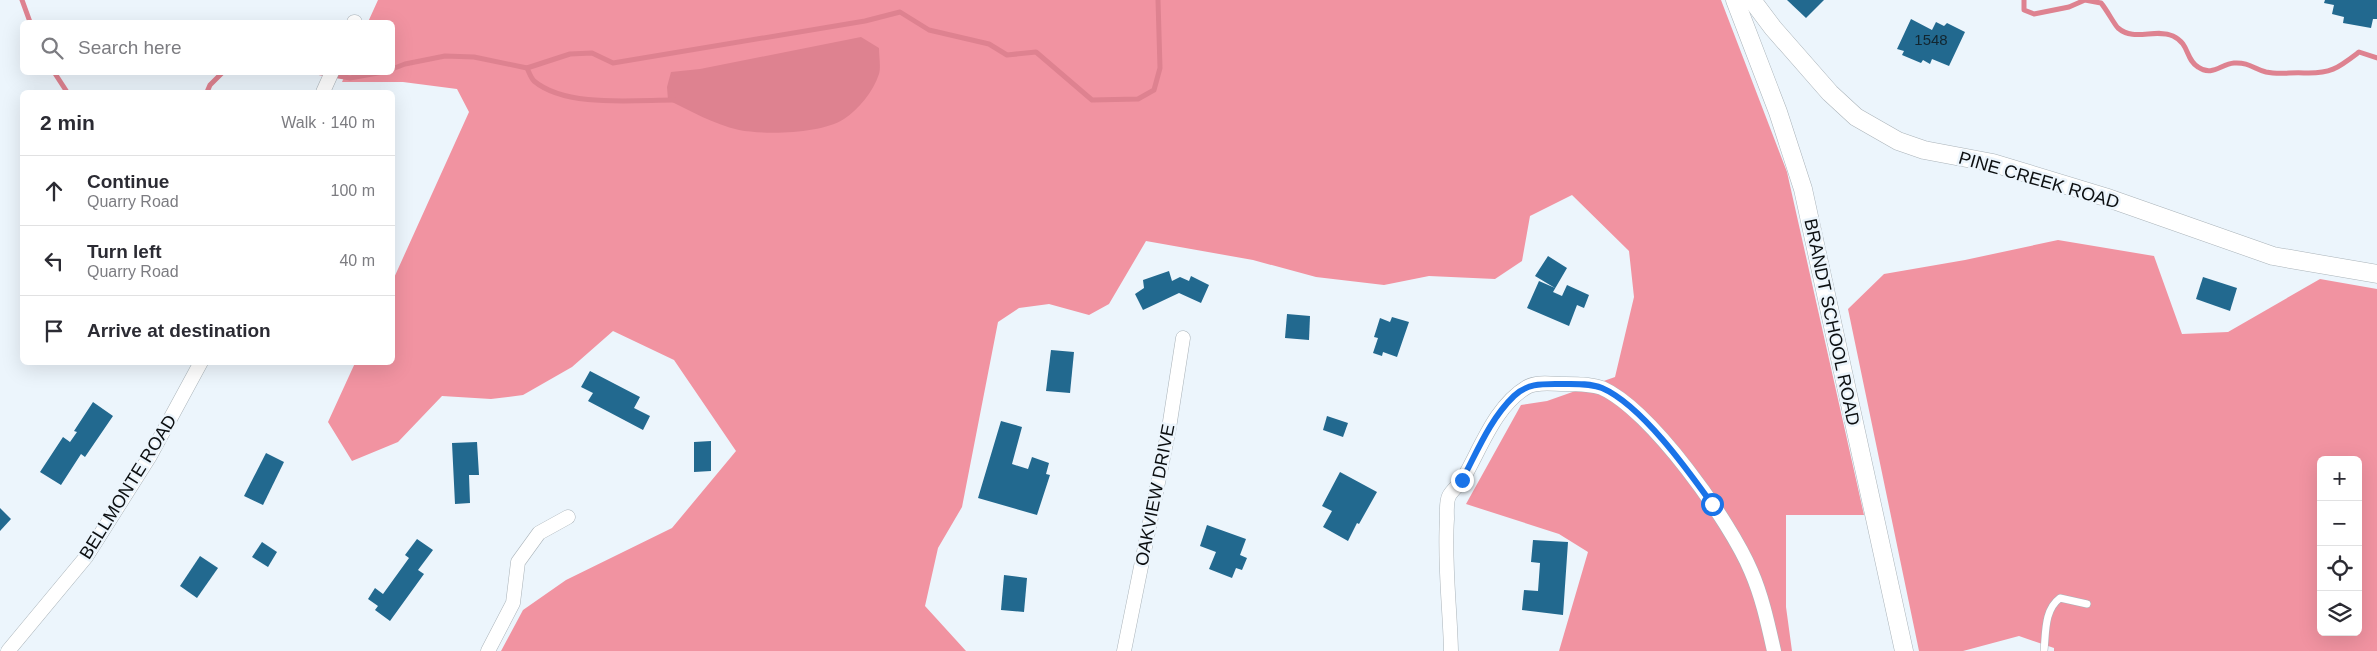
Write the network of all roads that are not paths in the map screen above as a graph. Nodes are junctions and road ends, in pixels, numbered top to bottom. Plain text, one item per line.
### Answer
1 (1736, 0) edge
2 (1752, 0) edge
3 (331, 75) edge
4 (324, 90) edge
5 (2377, 274) edge
6 (1183, 338) dead end
7 (199, 365) edge
8 (568, 517) dead end
9 (2087, 604) dead end
10 (8, 651) edge
11 (488, 651) edge
12 (1124, 651) edge
13 (1450, 651) edge
14 (1774, 651) edge
15 (1904, 651) edge
16 (2044, 651) edge

1 - 15 street, BRANDT SCHOOL ROAD
2 - 5 street, PINE CREEK ROAD
3 - 4 street
6 - 12 street, OAKVIEW DRIVE
7 - 10 street, BELLMONTE ROAD
8 - 11 street
9 - 16 lane
13 - 14 street

